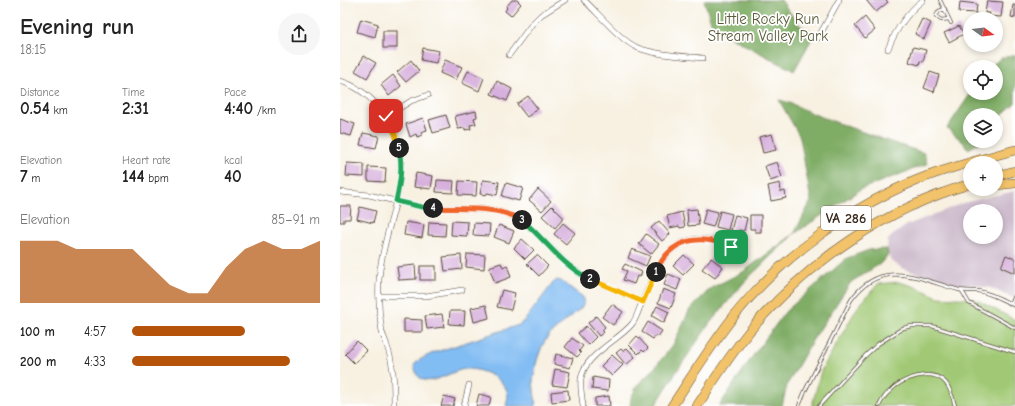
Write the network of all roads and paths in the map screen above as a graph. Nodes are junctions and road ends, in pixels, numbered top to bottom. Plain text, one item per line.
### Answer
1 (565, 0) edge
2 (584, 0) edge
3 (839, 0) edge
4 (923, 0) edge
5 (940, 0) edge
6 (945, 9) junction
7 (949, 18) junction
8 (951, 22) dead end
9 (818, 38) dead end
10 (888, 48) dead end
11 (509, 55) dead end
12 (703, 58) dead end
13 (340, 80) edge
14 (428, 94) dead end
15 (386, 116) junction
16 (1015, 150) edge
17 (1015, 171) edge
18 (1003, 174) edge
19 (1015, 183) edge
20 (1003, 184) edge
21 (963, 186) edge
22 (963, 189) edge
23 (951, 190) junction
24 (340, 192) edge
25 (396, 201) junction
26 (739, 254) dead end
27 (462, 290) dead end
28 (962, 291) junction
29 (379, 296) junction
30 (1015, 296) edge
31 (643, 302) junction
32 (1011, 304) junction
33 (1015, 306) edge
34 (1015, 328) edge
35 (1015, 352) edge
36 (469, 385) dead end
37 (394, 406) edge
38 (464, 406) edge
39 (583, 406) edge
40 (672, 406) edge
41 (697, 406) edge
42 (799, 406) edge
43 (818, 406) edge
44 (879, 406) edge
45 (955, 406) edge

1 - 11 street
2 - 12 street
3 - 9 street
4 - 10 street
5 - 6 lane
6 - 7 lane
6 - 7 lane
7 - 8 lane
13 - 15 street
14 - 15 street
15 - 25 street
16 - 40 highway, VA 286
17 - 18 highway
19 - 20 highway
21 - 23 highway, VA 286
22 - 23 highway
23 - 41 highway, VA 286
24 - 25 street
25 - 29 street
25 - 31 street
26 - 31 street
27 - 29 street
28 - 32 lane
28 - 34 lane
28 - 42 lane
29 - 37 street
30 - 32 lane
31 - 39 street
32 - 33 lane
35 - 43 lane
36 - 38 street
44 - 45 lane

